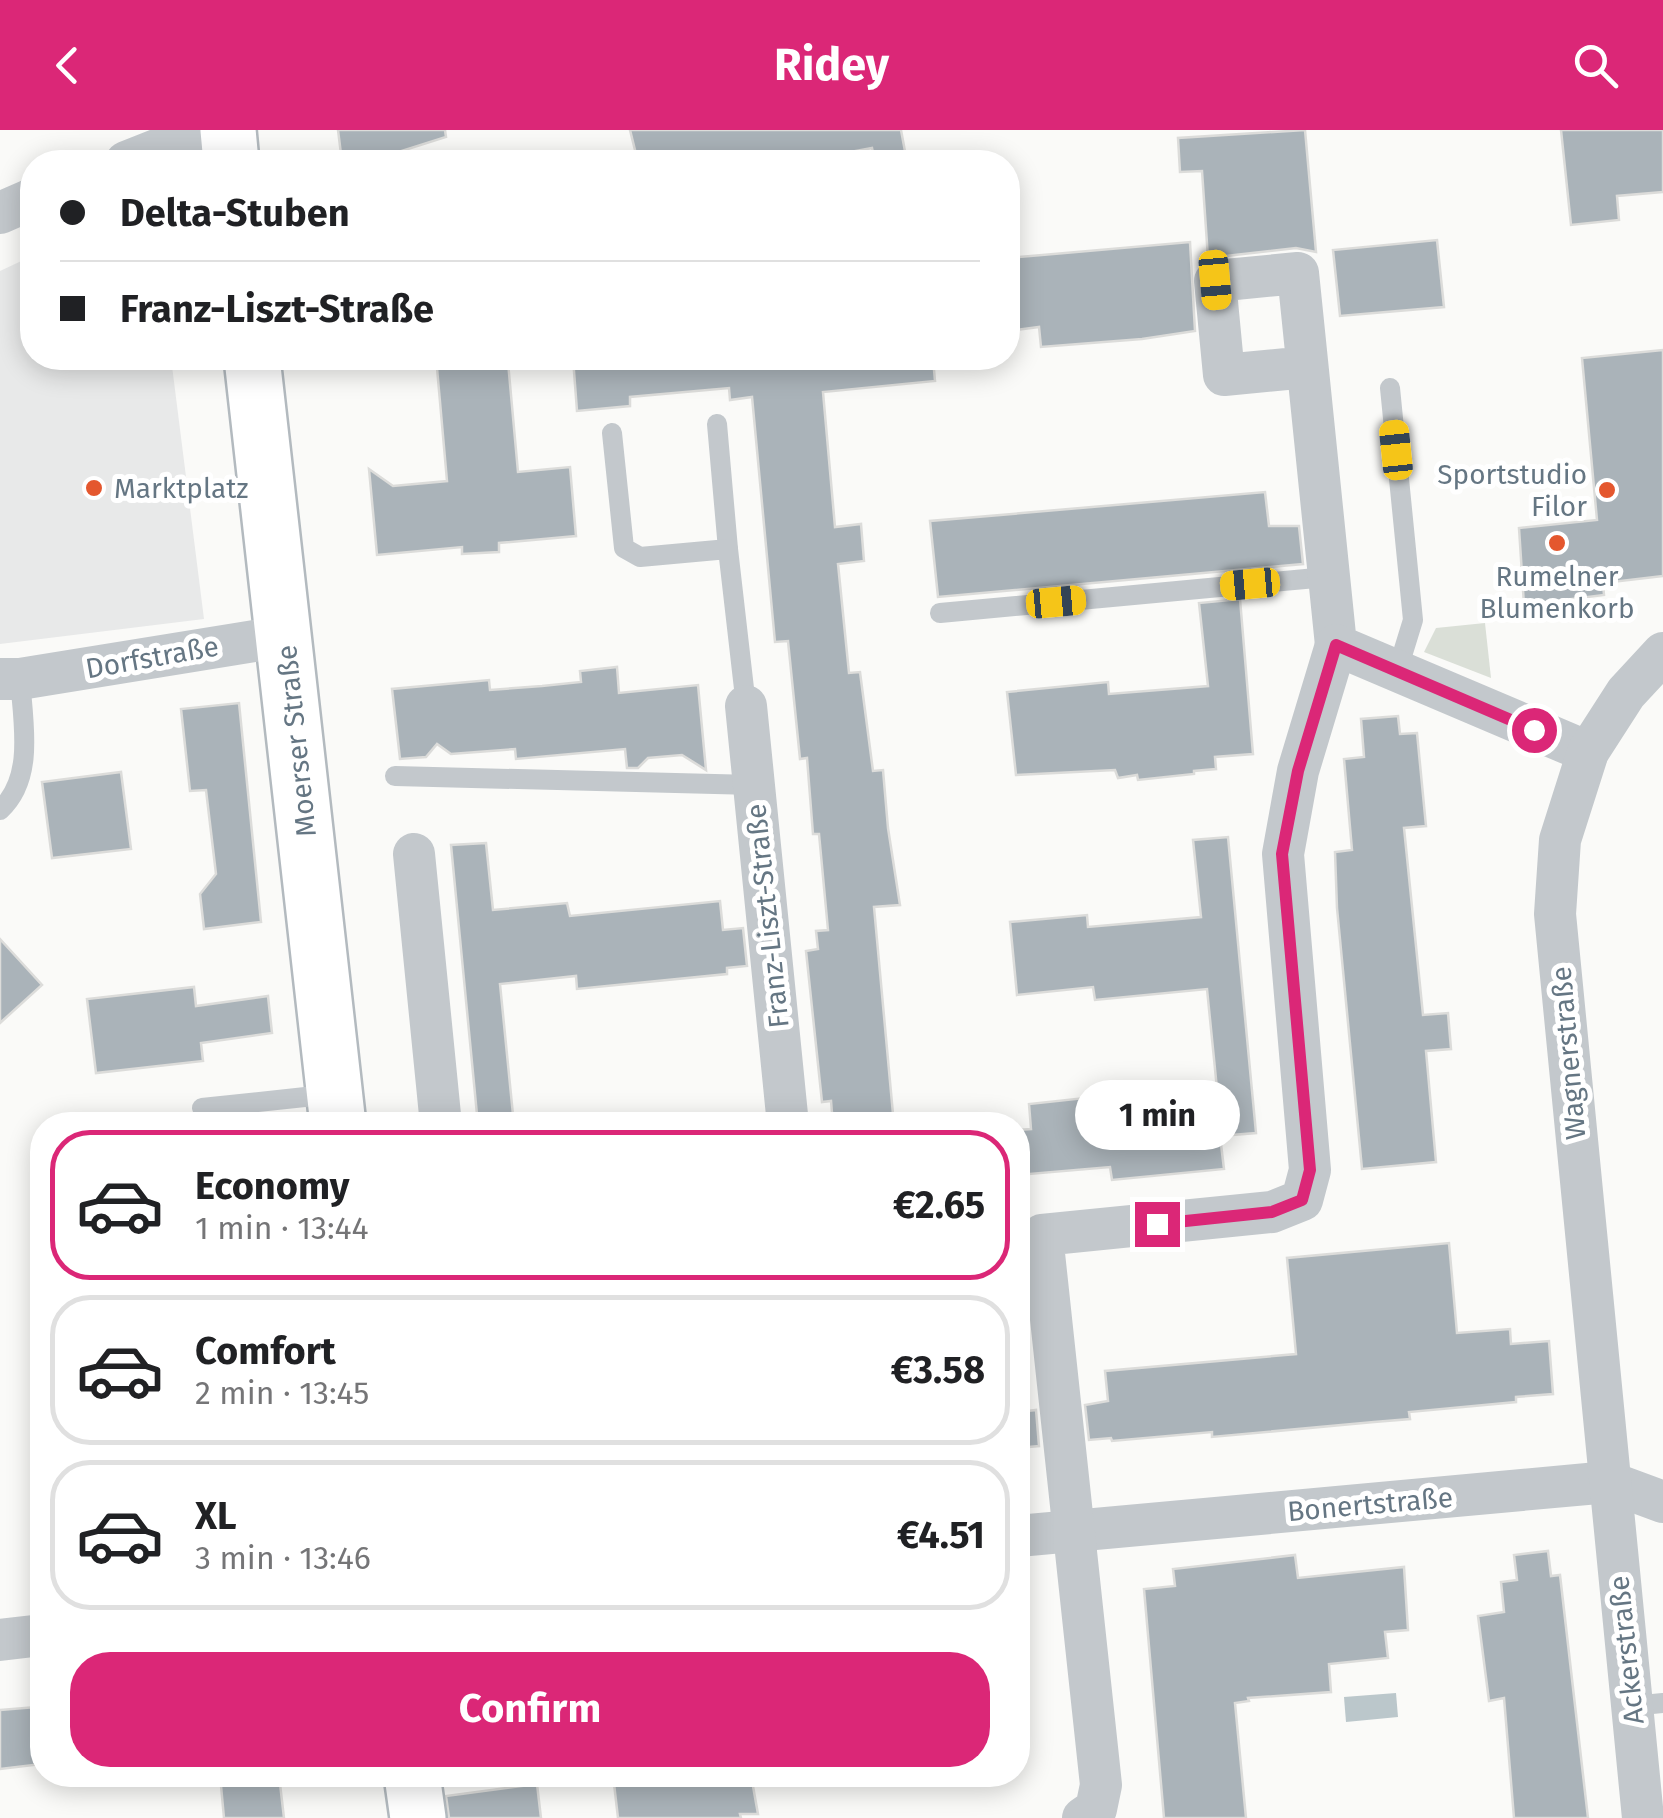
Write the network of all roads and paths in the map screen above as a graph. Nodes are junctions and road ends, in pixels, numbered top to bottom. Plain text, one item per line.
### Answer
1 (230, 144) edge
2 (159, 150) edge
3 (1307, 368) dead end
4 (253, 370) edge
5 (1390, 388) dead end
6 (717, 424) dead end
7 (612, 434) dead end
8 (728, 549) junction
9 (1327, 577) junction
10 (940, 613) dead end
11 (285, 636) junction
12 (1336, 645) junction
13 (1663, 652) edge
14 (1397, 672) junction
15 (10, 679) edge
16 (746, 706) joint
17 (1588, 752) junction
18 (26, 753) junction
19 (0, 768) edge
20 (396, 776) dead end
21 (754, 786) junction
22 (0, 810) edge
23 (414, 854) dead end
24 (202, 1108) dead end
25 (337, 1109) edge
26 (440, 1112) edge
27 (787, 1112) edge
28 (1030, 1236) edge
29 (1609, 1482) junction
30 (1663, 1502) edge
31 (1074, 1531) junction
32 (1030, 1535) edge
33 (30, 1636) edge
34 (0, 1640) edge
35 (1647, 1705) edge
36 (414, 1787) edge
37 (418, 1818) edge
38 (1083, 1818) edge
39 (1643, 1818) edge

1 - 2 street
3 - 9 street
4 - 11 main road, Moerser Straße
5 - 14 lane
6 - 8 lane
7 - 8 lane
8 - 16 lane
9 - 10 lane
9 - 12 street
11 - 15 street, Dorfstraße
11 - 25 main road, Moerser Straße
12 - 14 street
12 - 28 street
13 - 17 street, Wagnerstraße
14 - 17 street
15 - 18 lane, Dorfstraße
16 - 21 street, Franz-Liszt-Straße
17 - 29 street, Wagnerstraße
18 - 19 lane
18 - 22 lane, Dorfstraße
20 - 21 lane
21 - 27 street, Franz-Liszt-Straße
23 - 26 street
24 - 25 lane
28 - 31 street
29 - 30 street, Bonertstraße
29 - 31 street, Bonertstraße
29 - 35 street, Ackerstraße
31 - 32 street, Bonertstraße
31 - 38 street
33 - 34 street
35 - 39 street, Ackerstraße
36 - 37 main road

